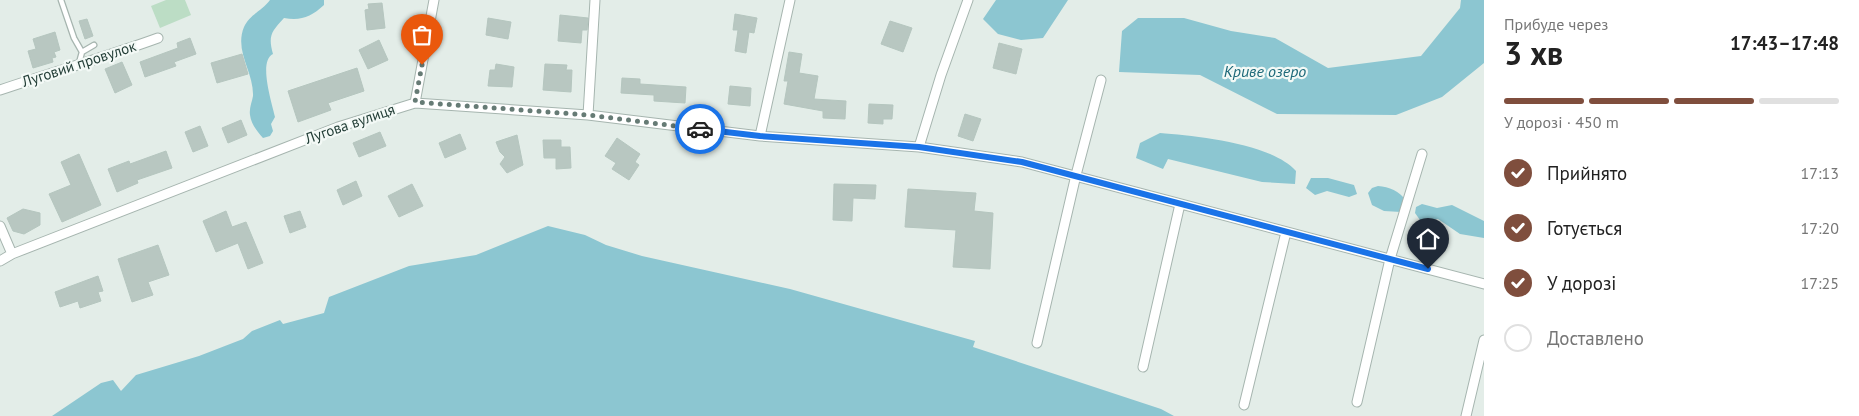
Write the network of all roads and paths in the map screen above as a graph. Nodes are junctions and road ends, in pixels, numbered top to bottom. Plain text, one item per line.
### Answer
1 (61, 0) edge
2 (434, 0) edge
3 (595, 0) edge
4 (790, 0) edge
5 (968, 0) edge
6 (158, 38) dead end
7 (94, 45) dead end
8 (82, 52) junction
9 (79, 63) junction
10 (1102, 80) dead end
11 (0, 90) edge
12 (415, 102) junction
13 (588, 115) junction
14 (760, 136) junction
15 (919, 147) junction
16 (1422, 154) dead end
17 (1076, 175) junction
18 (1180, 204) junction
19 (0, 226) edge
20 (1286, 232) junction
21 (12, 254) junction
22 (1390, 259) junction
23 (0, 260) edge
24 (1484, 284) edge
25 (1484, 340) edge
26 (1037, 343) dead end
27 (1143, 367) dead end
28 (1357, 402) dead end
29 (1244, 406) dead end
30 (1466, 416) edge

1 - 8 lane
2 - 12 street
3 - 13 street
4 - 14 street
5 - 15 street
6 - 9 street, Луговий провулок
7 - 8 lane
8 - 9 lane
9 - 11 street, Луговий провулок
10 - 17 street
12 - 13 street, Лугова вулиця
12 - 21 street, Лугова вулиця
13 - 14 street, Лугова вулиця
14 - 15 street, Лугова вулиця
15 - 17 street, Лугова вулиця
16 - 22 street
17 - 18 street, Лугова вулиця
17 - 26 street
18 - 20 street, Лугова вулиця
18 - 27 street
19 - 21 street
20 - 22 street, Лугова вулиця
20 - 29 street
21 - 23 street, Лугова вулиця
22 - 24 street, Лугова вулиця
22 - 28 street
25 - 30 street

